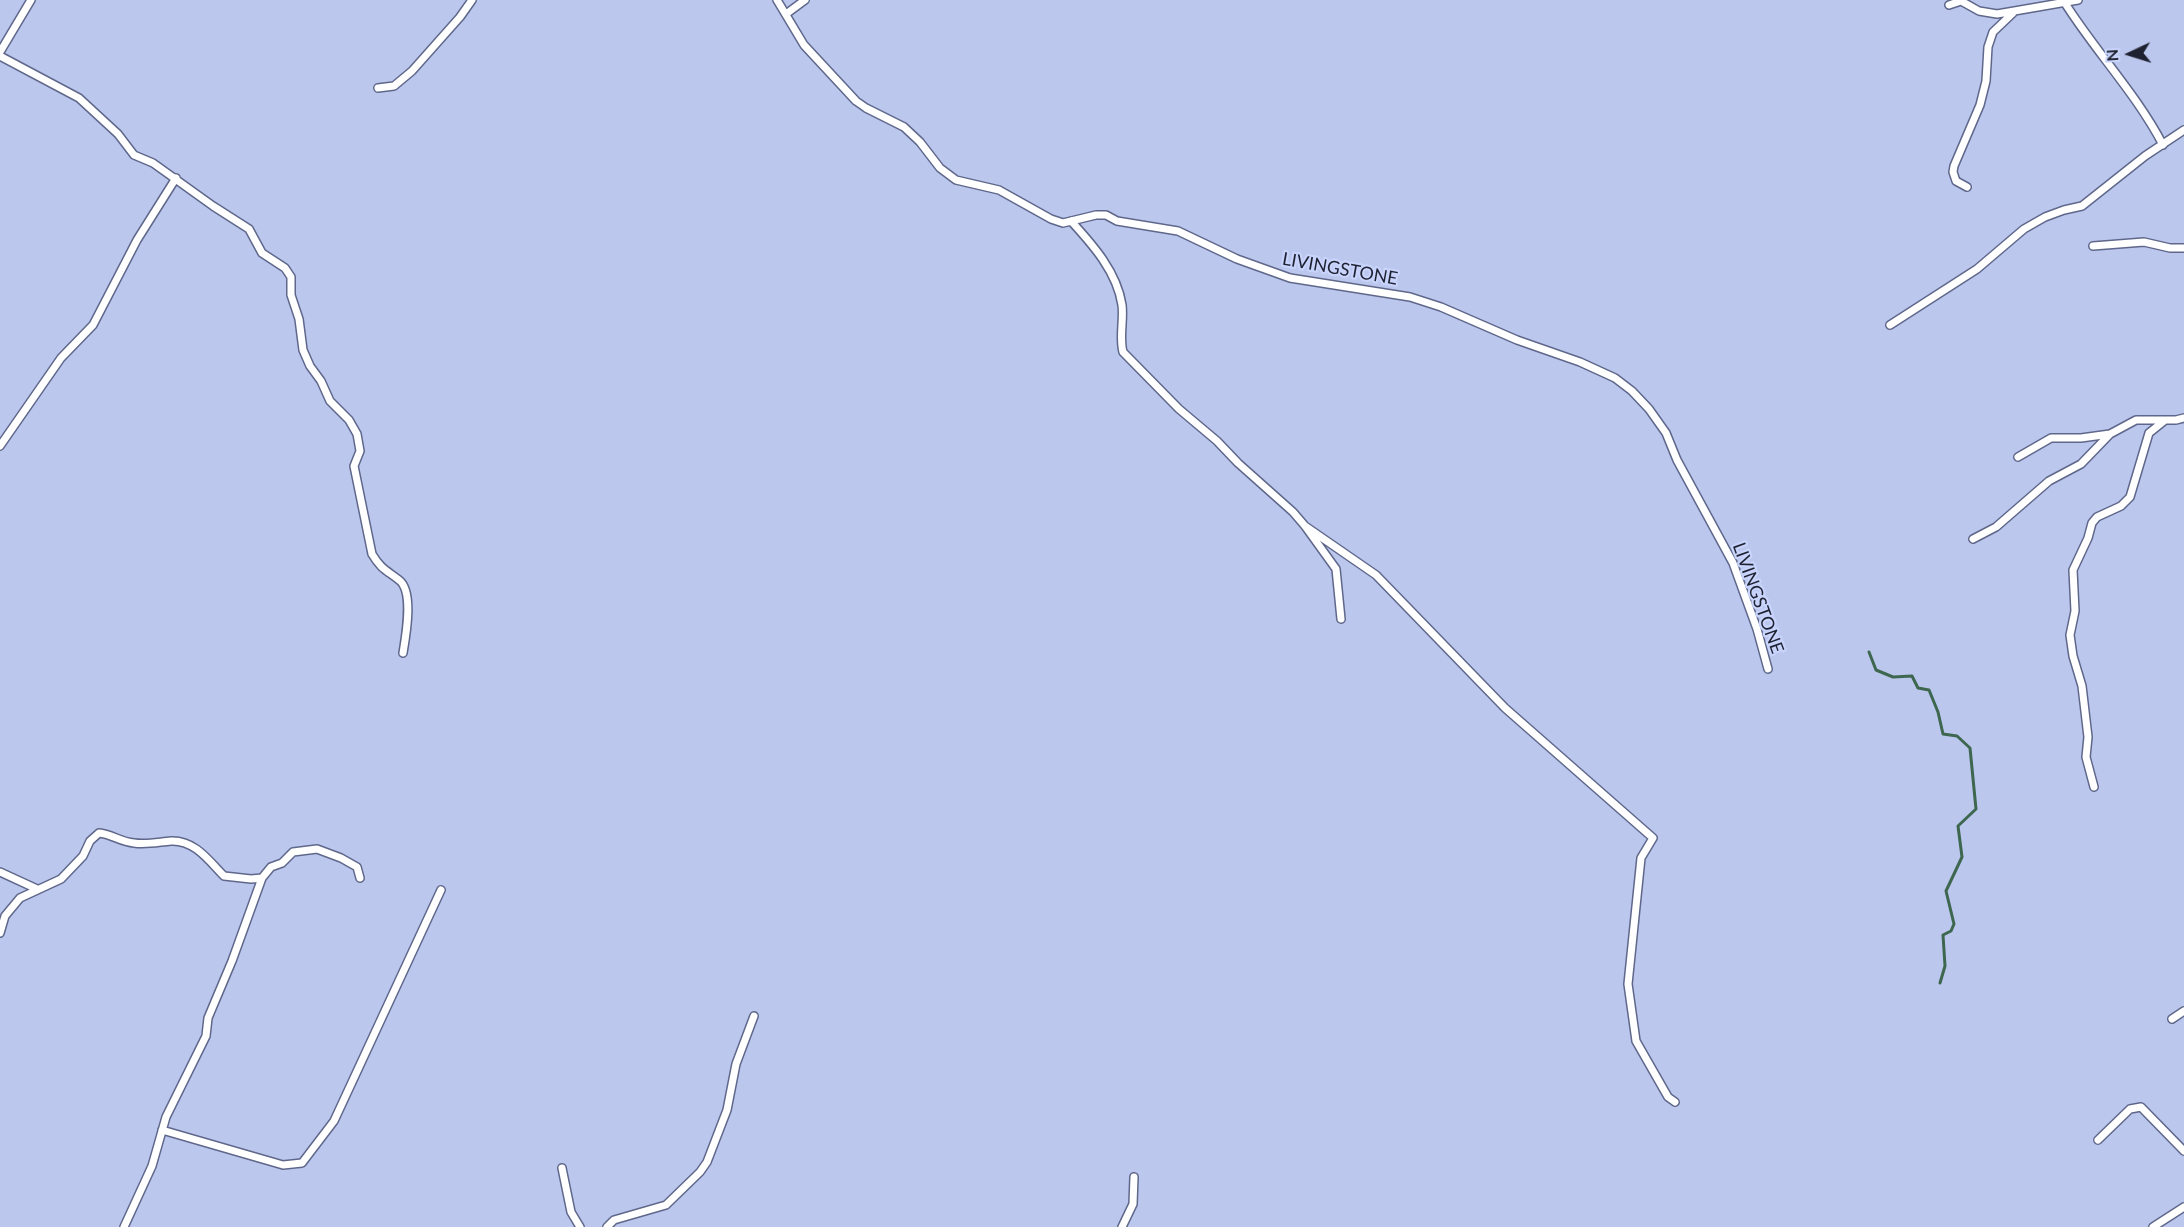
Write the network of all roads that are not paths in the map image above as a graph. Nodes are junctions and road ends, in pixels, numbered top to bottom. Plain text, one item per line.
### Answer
1 (31, 0) edge
2 (472, 0) edge
3 (777, 0) edge
4 (805, 0) edge
5 (1961, 0) edge
6 (2078, 0) edge
7 (2064, 2) edge
8 (1949, 5) dead end
9 (2013, 13) junction
10 (786, 14) junction
11 (0, 54) edge
12 (378, 88) dead end
13 (2184, 130) edge
14 (2163, 145) junction
15 (176, 178) junction
16 (1967, 188) dead end
17 (1071, 221) junction
18 (2093, 246) dead end
19 (2184, 248) edge
20 (1890, 325) dead end
21 (2184, 418) edge
22 (2164, 421) junction
23 (2110, 434) junction
24 (0, 446) edge
25 (2018, 457) dead end
26 (1305, 526) junction
27 (1973, 539) dead end
28 (1341, 619) dead end
29 (403, 652) dead end
30 (1768, 669) dead end
31 (2094, 787) dead end
32 (0, 872) edge
33 (262, 878) junction
34 (360, 878) dead end
35 (37, 889) junction
36 (441, 890) dead end
37 (3, 915) edge
38 (0, 933) edge
39 (2184, 1011) edge
40 (754, 1017) dead end
41 (2172, 1019) dead end
42 (1675, 1102) dead end
43 (162, 1130) junction
44 (2098, 1140) dead end
45 (2184, 1151) edge
46 (561, 1168) dead end
47 (1134, 1177) dead end
48 (2184, 1207) edge
49 (124, 1227) edge
50 (580, 1227) edge
51 (607, 1227) edge
52 (1122, 1227) edge
53 (2153, 1227) edge

1 - 11 street
2 - 12 street
3 - 10 street, LIVINGSTONE
4 - 10 street
5 - 8 street
5 - 9 street
6 - 7 street
7 - 9 street
7 - 14 street
9 - 16 street
10 - 17 street, LIVINGSTONE
11 - 15 street
13 - 14 street
14 - 20 street
15 - 24 street
15 - 29 street
17 - 26 street
17 - 30 street, LIVINGSTONE
18 - 19 street
21 - 22 street
22 - 23 street
22 - 31 street
23 - 25 street
23 - 27 street
26 - 28 street
26 - 42 street
32 - 35 street
33 - 34 street
33 - 35 street
33 - 43 street
35 - 37 street
36 - 43 street
37 - 38 street
39 - 41 street
40 - 51 street
43 - 49 street
44 - 45 street
46 - 50 street
47 - 52 street
48 - 53 street

